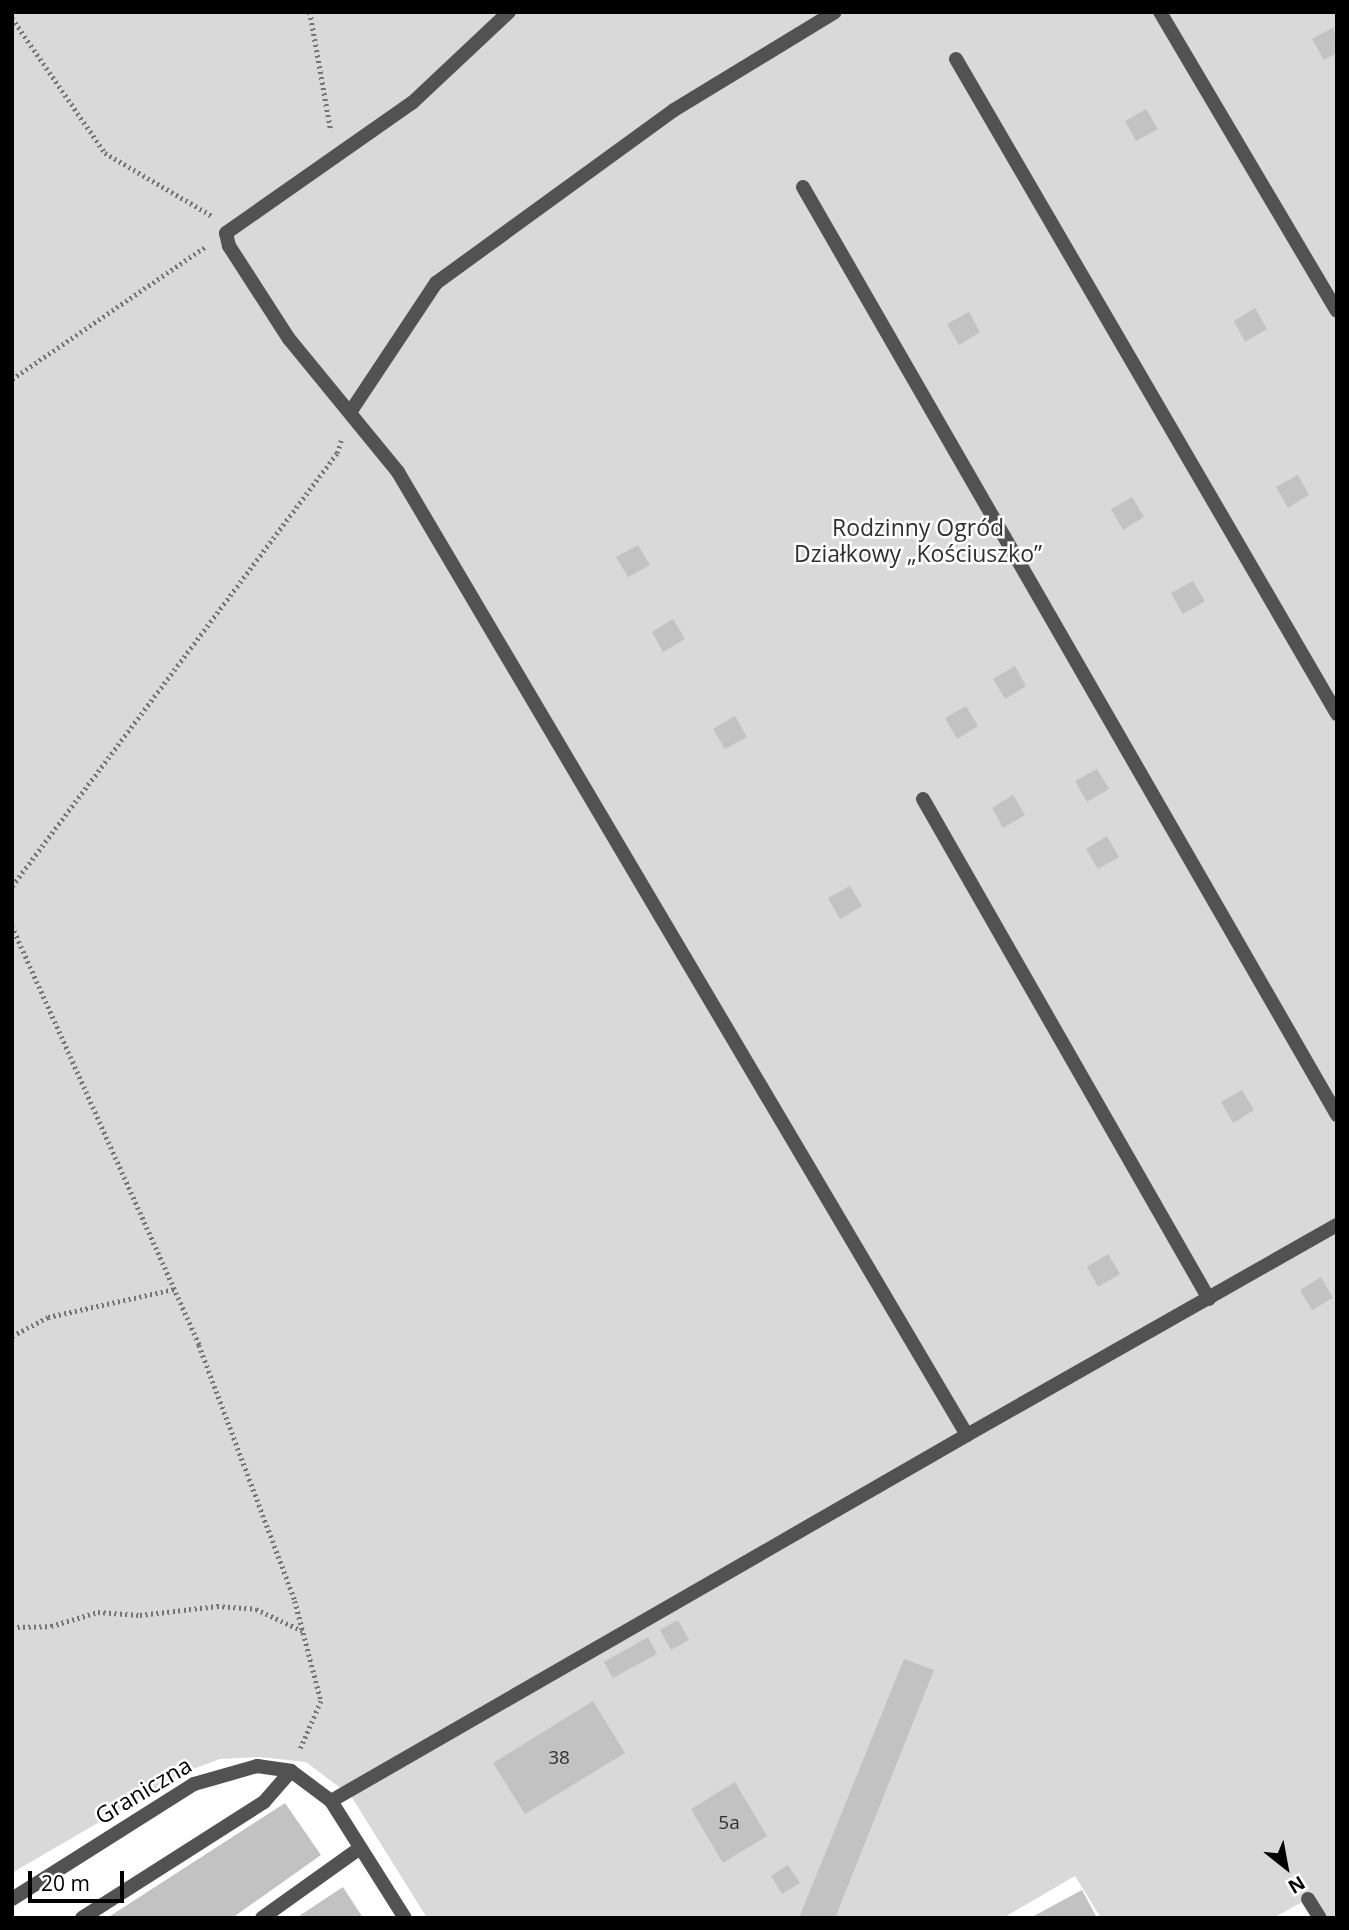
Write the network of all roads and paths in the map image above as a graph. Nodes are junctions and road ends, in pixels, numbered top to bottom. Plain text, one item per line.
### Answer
1 (310, 12) edge
2 (509, 12) edge
3 (835, 12) edge
4 (1160, 12) edge
5 (12, 18) edge
6 (956, 59) dead end
7 (342, 147) junction
8 (803, 187) dead end
9 (226, 233) junction
10 (1337, 311) edge
11 (12, 379) edge
12 (351, 411) junction
13 (1337, 714) edge
14 (923, 799) dead end
15 (12, 886) edge
16 (12, 926) edge
17 (1337, 1115) edge
18 (1337, 1225) edge
19 (174, 1289) junction
20 (1209, 1299) junction
21 (12, 1336) edge
22 (967, 1435) junction
23 (12, 1627) edge
24 (303, 1631) junction
25 (291, 1771) junction
26 (331, 1801) junction
27 (360, 1848) junction
28 (12, 1899) edge
29 (1308, 1899) dead end
30 (82, 1918) edge
31 (262, 1918) edge
32 (405, 1918) edge
33 (1320, 1918) edge

1 - 7 path
2 - 7 street
3 - 12 street
4 - 10 street
5 - 9 path
6 - 13 street
7 - 9 street
8 - 17 street
9 - 11 path
9 - 12 street
12 - 15 path
12 - 22 street
14 - 20 street
16 - 19 path
18 - 20 street
19 - 21 path
19 - 24 path
20 - 22 street
22 - 26 street
23 - 24 path
24 - 25 path
25 - 26 street, Graniczna
25 - 28 street, Graniczna
25 - 30 street
26 - 27 street, Graniczna
27 - 31 street
27 - 32 street, Graniczna
29 - 33 street

